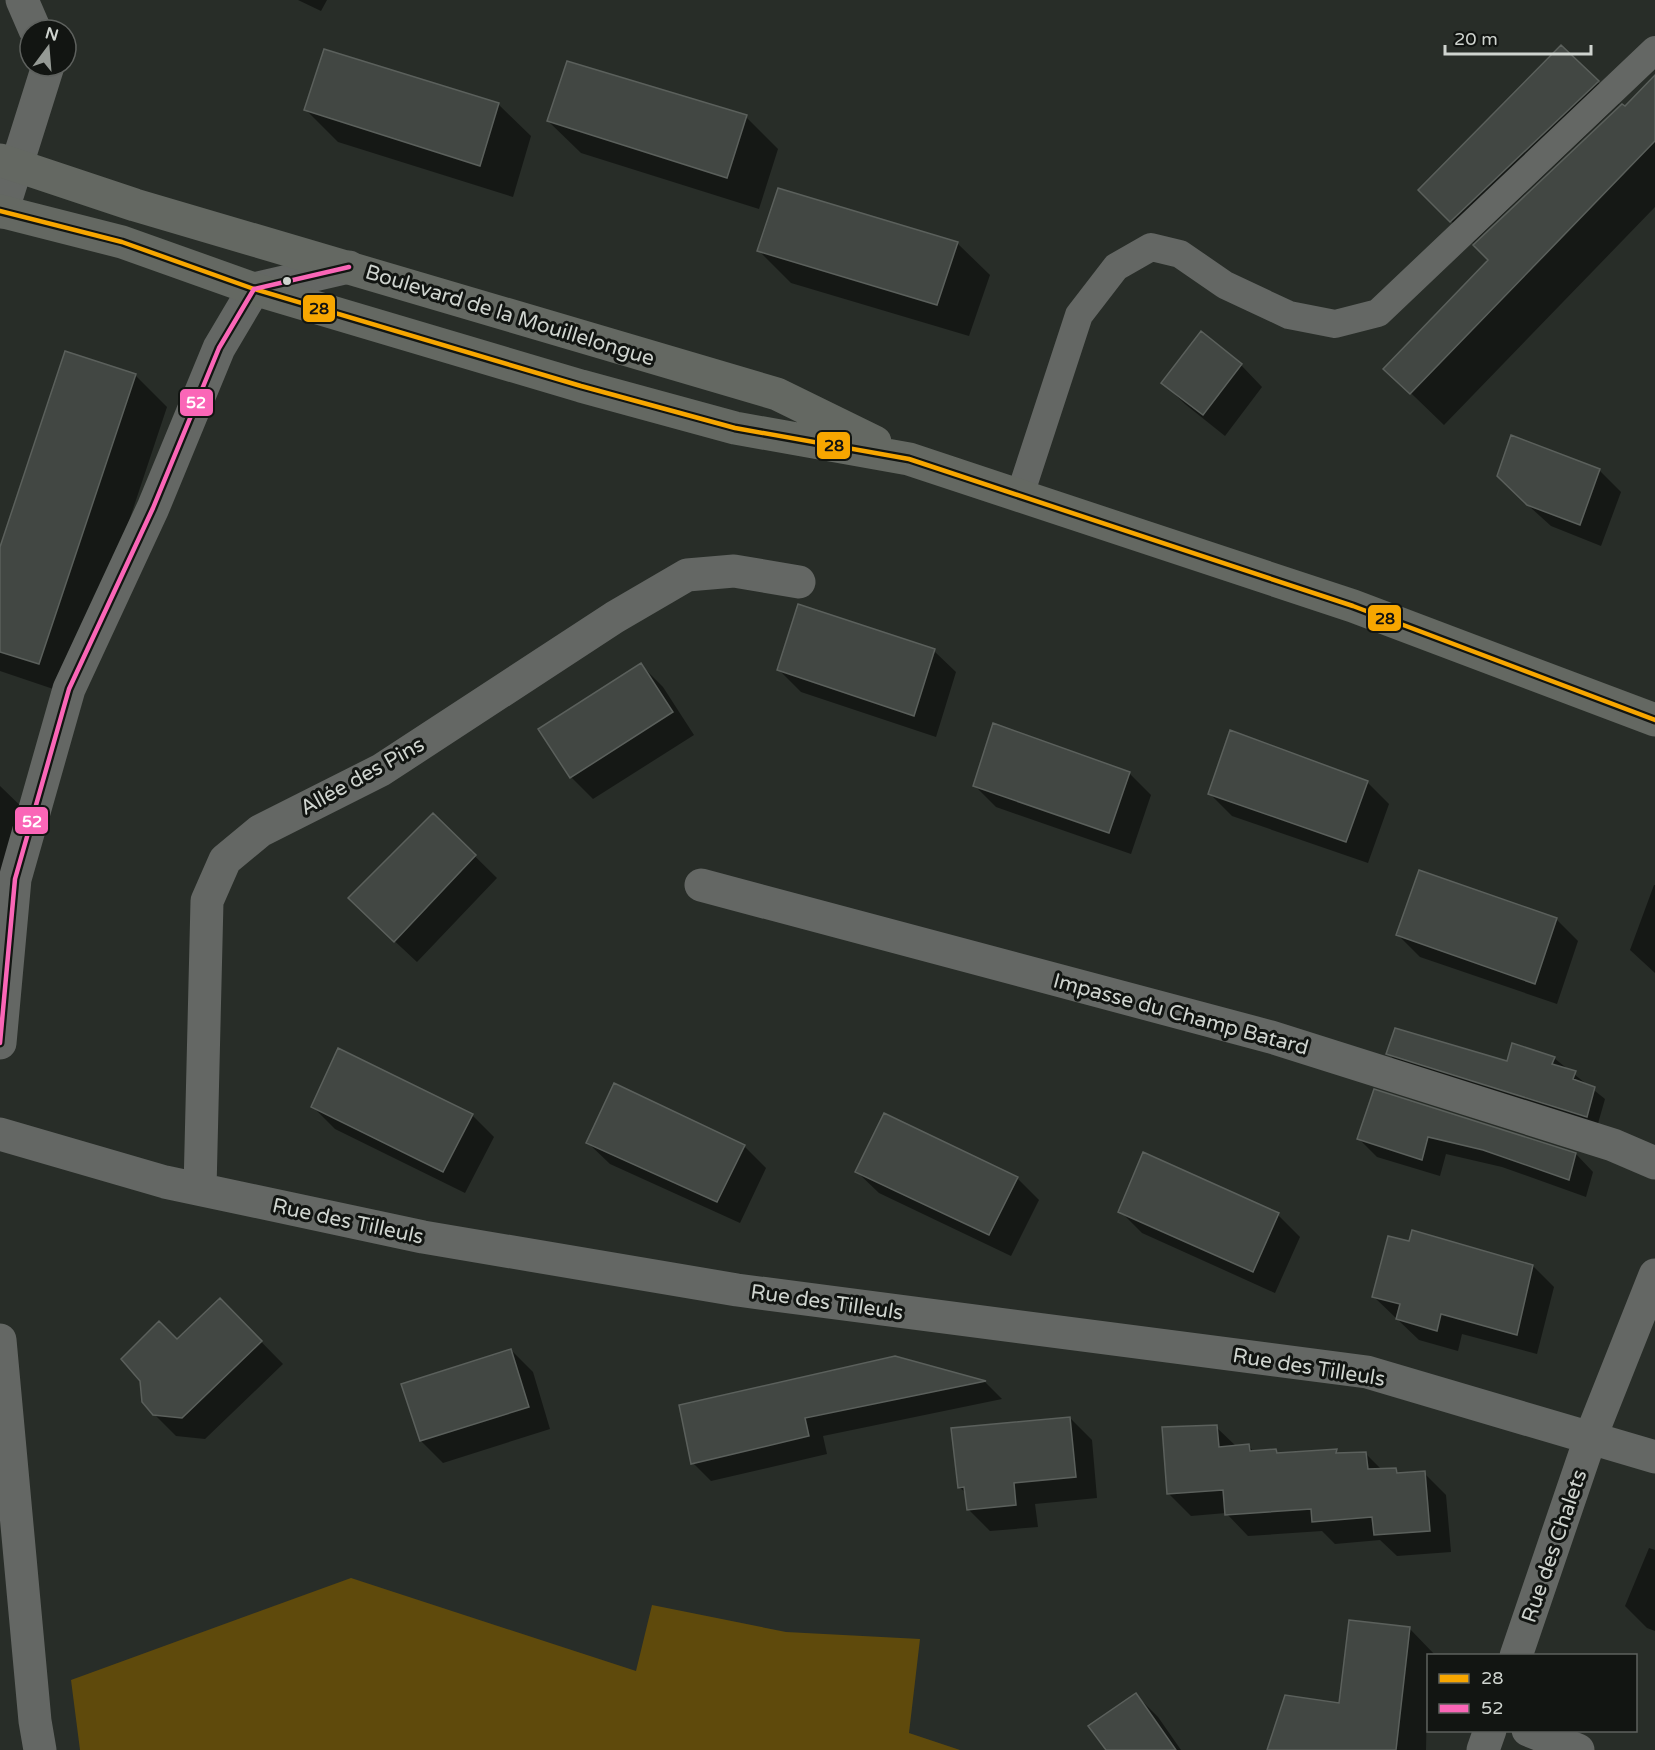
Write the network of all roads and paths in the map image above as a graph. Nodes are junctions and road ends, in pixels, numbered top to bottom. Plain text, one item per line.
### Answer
1 (22, 0) edge
2 (30, 18) edge
3 (1655, 50) edge
4 (43, 78) edge
5 (9, 163) edge
6 (1, 212) edge
7 (349, 267) junction
8 (254, 289) junction
9 (909, 459) junction
10 (1020, 495) junction
11 (799, 582) dead end
12 (1655, 720) edge
13 (701, 885) dead end
14 (0, 1043) edge
15 (0, 1134) edge
16 (1655, 1163) edge
17 (200, 1189) junction
18 (1655, 1275) edge
19 (0, 1340) edge
20 (1592, 1436) junction
21 (1655, 1457) edge
22 (1517, 1654) edge
23 (1490, 1732) edge
24 (1531, 1732) edge
25 (40, 1750) edge
26 (1483, 1750) edge
27 (1578, 1750) edge

1 - 2 street
3 - 10 lane
4 - 5 street
5 - 6 street
5 - 7 main road, Boulevard de la Mouillelongue
6 - 8 main road, Boulevard de la Mouillelongue
7 - 8 street
7 - 9 main road, Boulevard de la Mouillelongue
8 - 9 main road, Boulevard de la Mouillelongue
8 - 14 street
9 - 10 main road, Boulevard de la Mouillelongue
10 - 12 main road, Boulevard de la Mouillelongue
11 - 17 street, Allée des Pins
13 - 16 street, Impasse du Champ Batard
15 - 17 street, Rue des Tilleuls
17 - 20 street, Rue des Tilleuls
18 - 20 street
19 - 25 street
20 - 21 street, Rue des Tilleuls
20 - 22 street, Rue des Chalets
23 - 26 street
24 - 27 street

